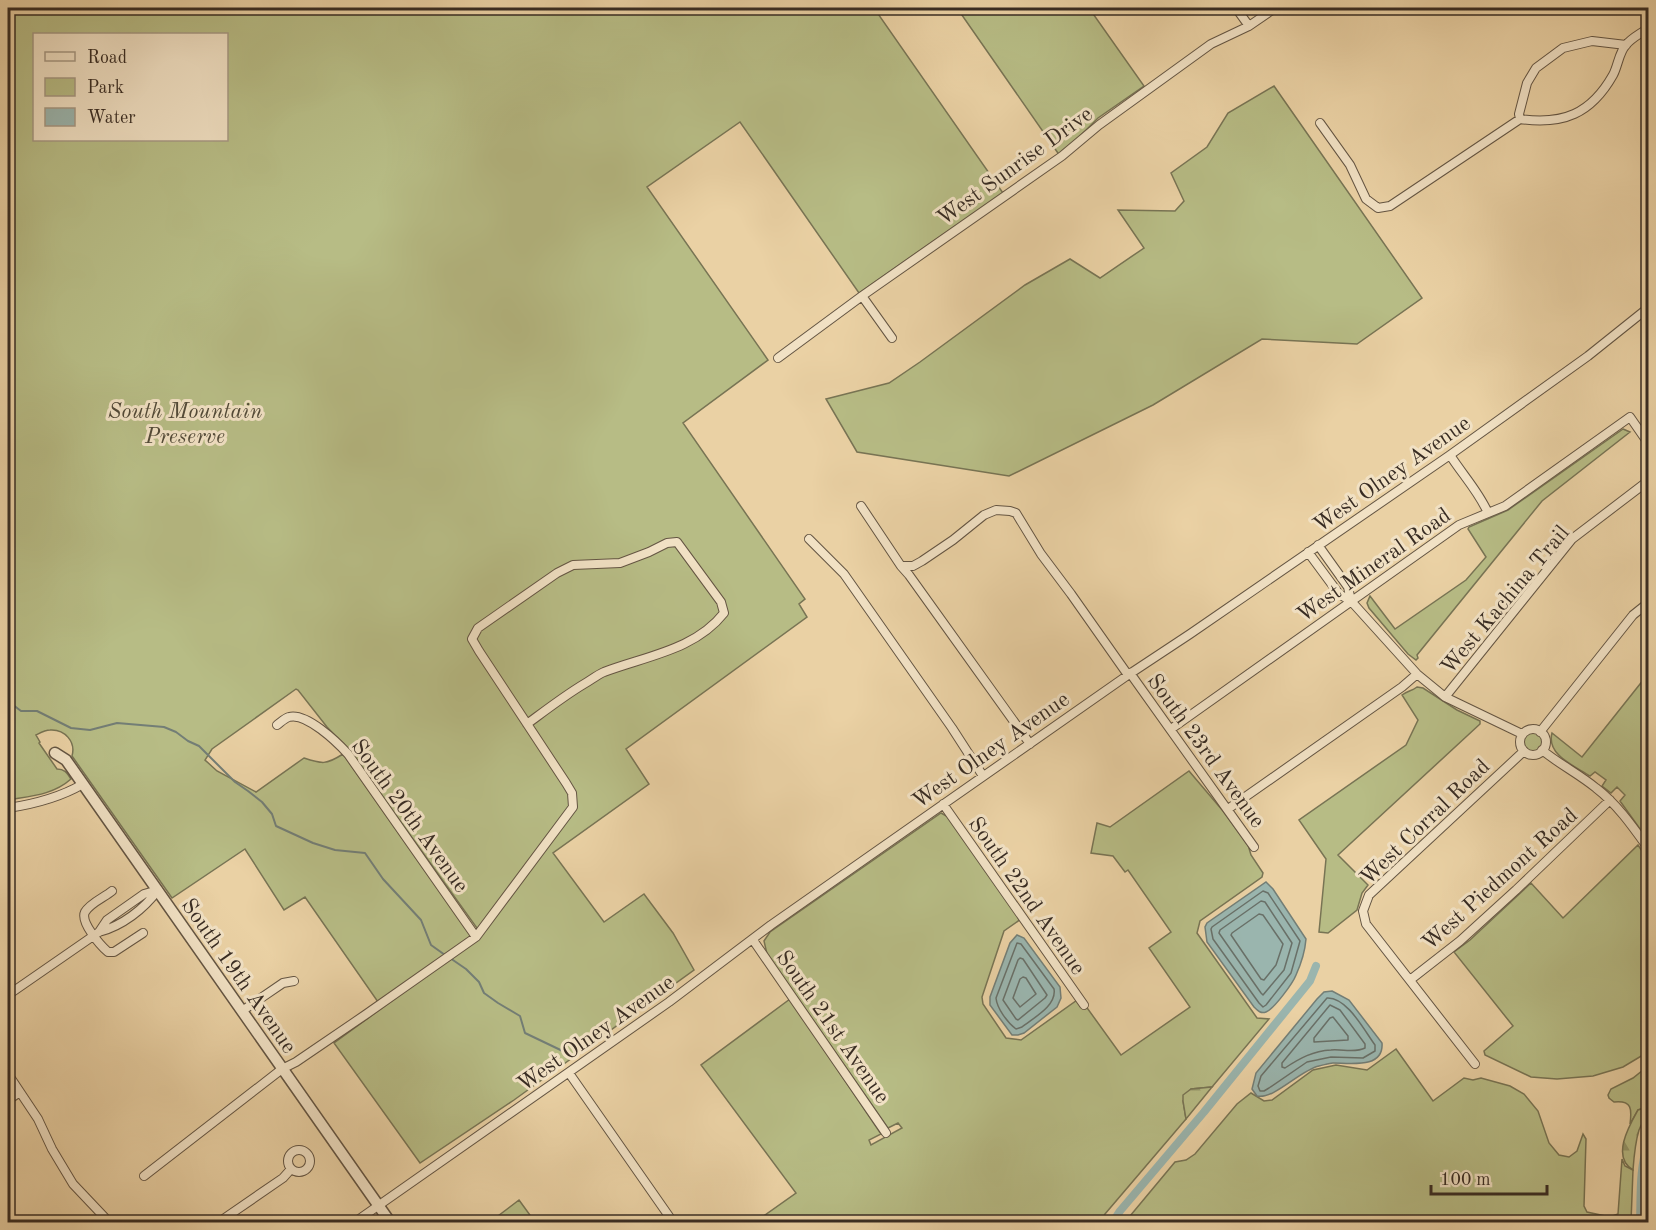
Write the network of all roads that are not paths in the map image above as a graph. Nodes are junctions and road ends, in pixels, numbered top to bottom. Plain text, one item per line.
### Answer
1 (1236, 8) edge
2 (1275, 8) edge
3 (1249, 26) junction
4 (1648, 28) edge
5 (1626, 45) junction
6 (1520, 120) junction
7 (1320, 123) dead end
8 (862, 296) junction
9 (1648, 308) edge
10 (892, 338) dead end
11 (778, 358) dead end
12 (1648, 443) edge
13 (1449, 455) junction
14 (1648, 481) edge
15 (861, 507) dead end
16 (1488, 513) junction
17 (809, 539) dead end
18 (1318, 545) junction
19 (1308, 552) junction
20 (901, 566) junction
21 (1338, 574) junction
22 (1329, 581) junction
23 (1351, 601) junction
24 (1648, 603) edge
25 (1129, 674) junction
26 (1416, 674) junction
27 (1445, 697) junction
28 (527, 724) junction
29 (278, 725) dead end
30 (1171, 729) junction
31 (1540, 732) junction
32 (1522, 734) junction
33 (1030, 744) junction
34 (1542, 750) junction
35 (1524, 751) junction
36 (55, 753) dead end
37 (983, 776) junction
38 (84, 784) junction
39 (1610, 800) junction
40 (943, 804) junction
41 (8, 808) edge
42 (1228, 809) junction
43 (1254, 847) dead end
44 (1648, 848) edge
45 (158, 890) junction
46 (112, 891) dead end
47 (143, 933) dead end
48 (97, 934) junction
49 (476, 936) junction
50 (753, 940) junction
51 (1410, 980) junction
52 (294, 981) dead end
53 (8, 995) edge
54 (1084, 1005) dead end
55 (242, 1011) junction
56 (1475, 1064) dead end
57 (282, 1070) junction
58 (568, 1073) junction
59 (8, 1074) edge
60 (20, 1092) junction
61 (8, 1100) edge
62 (886, 1133) dead end
63 (291, 1169) dead end
64 (144, 1176) dead end
65 (379, 1206) junction
66 (109, 1222) edge
67 (219, 1222) edge
68 (355, 1222) edge
69 (390, 1222) edge
70 (673, 1222) edge

1 - 3 street
2 - 3 street, West Sunrise Drive
3 - 8 street, West Sunrise Drive
4 - 5 street
5 - 6 street
5 - 6 street
6 - 7 street
8 - 10 street
8 - 11 street, West Sunrise Drive
9 - 13 street, West Olney Avenue
12 - 16 street, West Mineral Road
13 - 16 street
13 - 18 street, West Olney Avenue
14 - 27 street, West Kachina Trail
15 - 20 street
16 - 23 street, West Mineral Road
17 - 37 street
18 - 19 street, West Olney Avenue
18 - 21 street
19 - 22 street
19 - 25 street, West Olney Avenue
20 - 25 street, South 23rd Avenue
20 - 33 street
21 - 22 street
21 - 23 street
22 - 23 street
23 - 26 street
23 - 30 street, West Mineral Road
24 - 31 street
25 - 30 street, South 23rd Avenue
25 - 33 street, West Olney Avenue
26 - 27 street
26 - 42 street, West Kachina Trail
27 - 32 street
28 - 28 street
28 - 49 street
29 - 49 street, South 20th Avenue
30 - 42 street, South 23rd Avenue
31 - 32 street
31 - 34 street
32 - 35 street
33 - 37 street, West Olney Avenue
34 - 35 street
34 - 39 street
35 - 51 street, West Corral Road
36 - 38 street, South 19th Avenue
37 - 40 street, West Olney Avenue
38 - 41 street
38 - 45 street, South 19th Avenue
39 - 44 street
39 - 51 street, West Piedmont Road
40 - 50 street, West Olney Avenue
40 - 54 street, South 22nd Avenue
42 - 43 street, South 23rd Avenue
45 - 48 street
45 - 55 street, South 19th Avenue
46 - 48 street
47 - 48 street
48 - 53 street
49 - 57 street
50 - 58 street, West Olney Avenue
50 - 62 street, South 21st Avenue
51 - 56 street
52 - 55 street
55 - 57 street, South 19th Avenue
57 - 64 street
57 - 65 street, South 19th Avenue
58 - 65 street, West Olney Avenue
58 - 70 street
59 - 60 street
60 - 61 street
60 - 66 street
63 - 67 street
65 - 68 street, West Olney Avenue
65 - 69 street, South 19th Avenue

